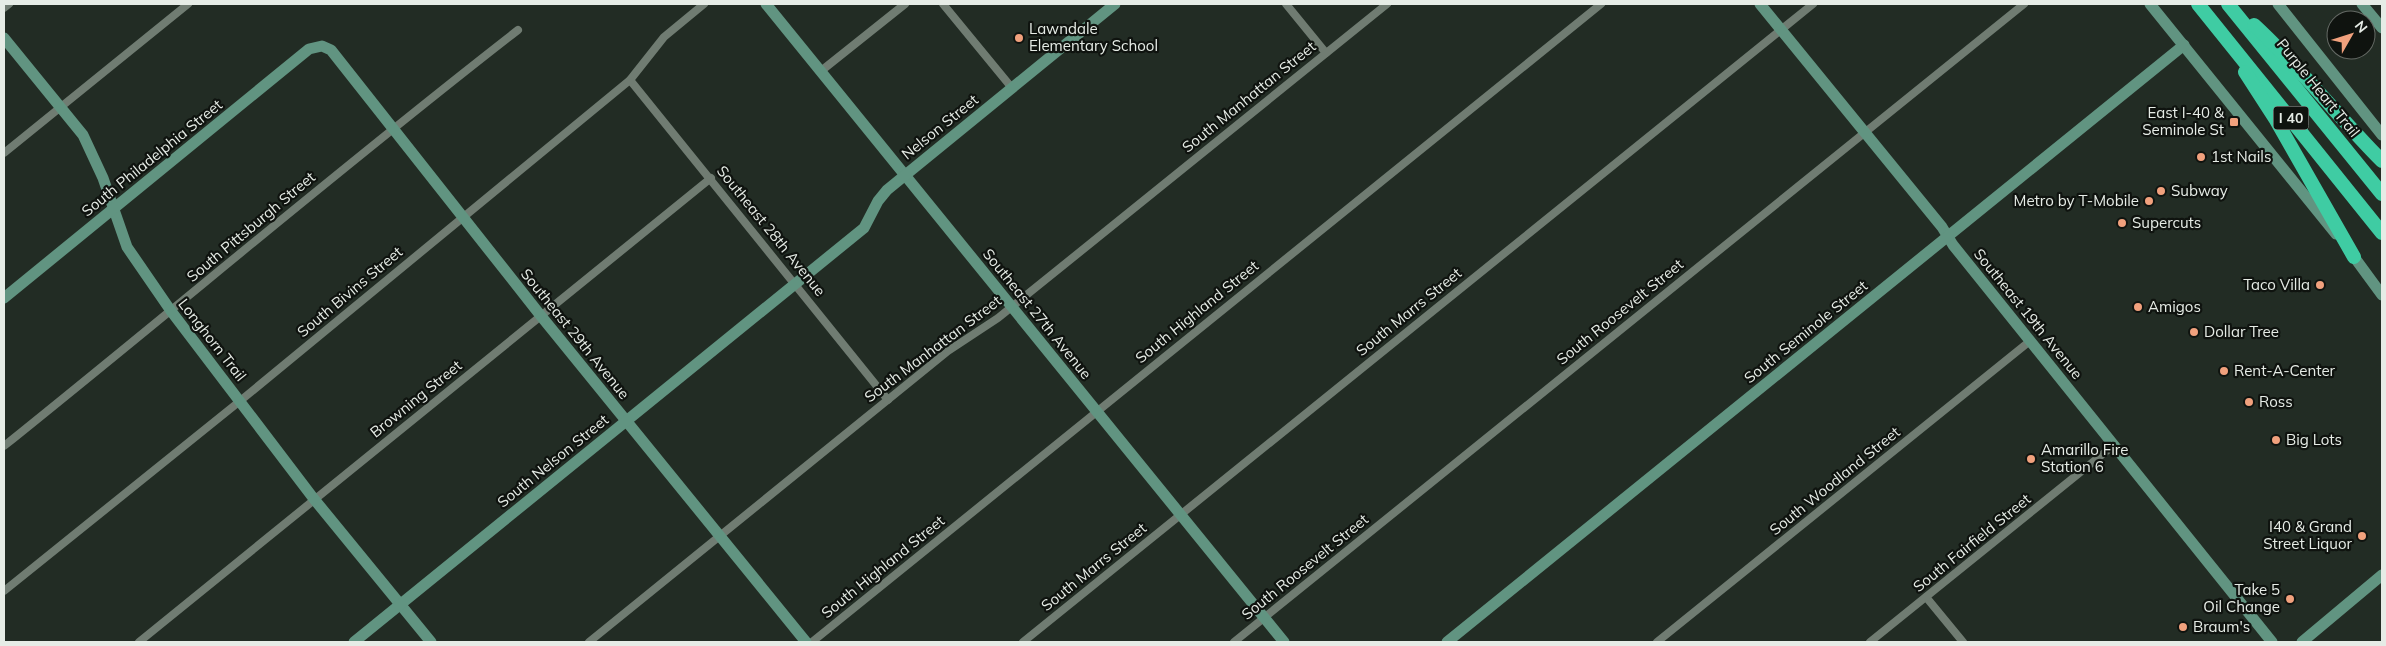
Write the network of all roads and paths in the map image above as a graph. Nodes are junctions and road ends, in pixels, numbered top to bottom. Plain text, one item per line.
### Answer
1 (9, 4) edge
2 (188, 4) edge
3 (704, 4) edge
4 (766, 4) edge
5 (905, 4) edge
6 (943, 4) edge
7 (1115, 4) edge
8 (1286, 4) edge
9 (1387, 4) edge
10 (1601, 4) edge
11 (1760, 4) edge
12 (1813, 4) edge
13 (2024, 4) edge
14 (2150, 4) edge
15 (2198, 4) edge
16 (2230, 4) edge
17 (2278, 4) edge
18 (2362, 4) edge
19 (4, 8) edge
20 (2382, 28) edge
21 (2218, 29) junction
22 (518, 30) dead end
23 (1781, 30) junction
24 (4, 38) edge
25 (2184, 45) junction
26 (322, 46) joint
27 (1326, 53) junction
28 (821, 71) junction
29 (630, 80) junction
30 (1012, 88) junction
31 (61, 107) junction
32 (394, 127) junction
33 (1865, 132) junction
34 (2382, 135) edge
35 (4, 153) edge
36 (2382, 160) edge
37 (905, 175) junction
38 (711, 178) junction
39 (2382, 194) edge
40 (113, 209) junction
41 (462, 218) junction
42 (2382, 233) edge
43 (1948, 237) junction
44 (2354, 257) junction
45 (795, 283) junction
46 (2382, 295) edge
47 (4, 298) edge
48 (1012, 306) junction
49 (171, 312) junction
50 (541, 316) junction
51 (2030, 341) junction
52 (888, 400) junction
53 (240, 401) junction
54 (1097, 411) junction
55 (626, 421) junction
56 (2114, 445) junction
57 (4, 446) edge
58 (314, 499) junction
59 (1180, 514) junction
60 (720, 536) junction
61 (2382, 575) edge
62 (4, 592) edge
63 (1926, 597) junction
64 (400, 604) junction
65 (1264, 618) junction
66 (139, 642) edge
67 (354, 642) edge
68 (431, 642) edge
69 (589, 642) edge
70 (806, 642) edge
71 (812, 642) edge
72 (1022, 642) edge
73 (1234, 642) edge
74 (1284, 642) edge
75 (1447, 642) edge
76 (1657, 642) edge
77 (1870, 642) edge
78 (1963, 642) edge
79 (2272, 642) edge
80 (2302, 642) edge

1 - 19 street
2 - 31 street
3 - 29 street, South Bivins Street
4 - 28 street, Southeast 27th Avenue
5 - 28 street
6 - 30 street
7 - 30 street, Nelson Street
8 - 27 street
9 - 27 street, South Manhattan Street
10 - 54 street, South Highland Street
11 - 23 street, Southeast 19th Avenue
12 - 23 street, South Marrs Street
13 - 33 street, South Roosevelt Street
14 - 25 street
15 - 21 highway, I 40
16 - 36 highway
16 - 39 highway, Purple Heart Trail / I 40
17 - 34 street
18 - 20 street
21 - 42 highway, I 40
21 - 44 highway
22 - 32 street, South Pittsburgh Street
23 - 33 street, Southeast 19th Avenue
23 - 59 street, South Marrs Street
24 - 31 street, Longhorn Trail
25 - 43 street, South Seminole Street
25 - 44 street
26 - 32 street, Southeast 29th Avenue
26 - 40 street, South Philadelphia Street
27 - 48 street, South Manhattan Street
28 - 37 street, Southeast 27th Avenue
29 - 38 street, Southeast 28th Avenue
29 - 41 street, South Bivins Street
30 - 37 street, Nelson Street
31 - 35 street
31 - 40 street, Longhorn Trail
32 - 41 street, Southeast 29th Avenue
32 - 49 street, South Pittsburgh Street
33 - 43 street, Southeast 19th Avenue
33 - 65 street, South Roosevelt Street
37 - 45 street, Nelson Street
37 - 48 street, Southeast 27th Avenue
38 - 45 street, Southeast 28th Avenue
38 - 50 street, Browning Street
40 - 47 street, South Philadelphia Street
40 - 49 street, Longhorn Trail
41 - 50 street, Southeast 29th Avenue
41 - 53 street, South Bivins Street
43 - 51 street, Southeast 19th Avenue
43 - 75 street, South Seminole Street
44 - 46 street
45 - 52 street, Southeast 28th Avenue
45 - 55 street, South Nelson Street
48 - 52 street, South Manhattan Street
48 - 54 street, Southeast 27th Avenue
49 - 53 street, Longhorn Trail
49 - 57 street, South Pittsburgh Street
50 - 55 street, Southeast 29th Avenue
50 - 58 street, Browning Street
51 - 56 street, Southeast 19th Avenue
51 - 76 street, South Woodland Street
52 - 60 street, South Manhattan Street
53 - 58 street, Longhorn Trail
53 - 62 street, South Bivins Street
54 - 59 street, Southeast 27th Avenue
54 - 71 street, South Highland Street
55 - 60 street, Southeast 29th Avenue
55 - 64 street, South Nelson Street
56 - 63 street, South Fairfield Street
56 - 79 street, Southeast 19th Avenue
58 - 64 street, Longhorn Trail
58 - 66 street, Browning Street
59 - 65 street, Southeast 27th Avenue
59 - 72 street, South Marrs Street
60 - 69 street, South Manhattan Street
60 - 70 street, Southeast 29th Avenue
61 - 80 street
63 - 77 street, South Fairfield Street
63 - 78 street
64 - 67 street, South Nelson Street
64 - 68 street, Longhorn Trail
65 - 73 street, South Roosevelt Street
65 - 74 street, Southeast 27th Avenue

